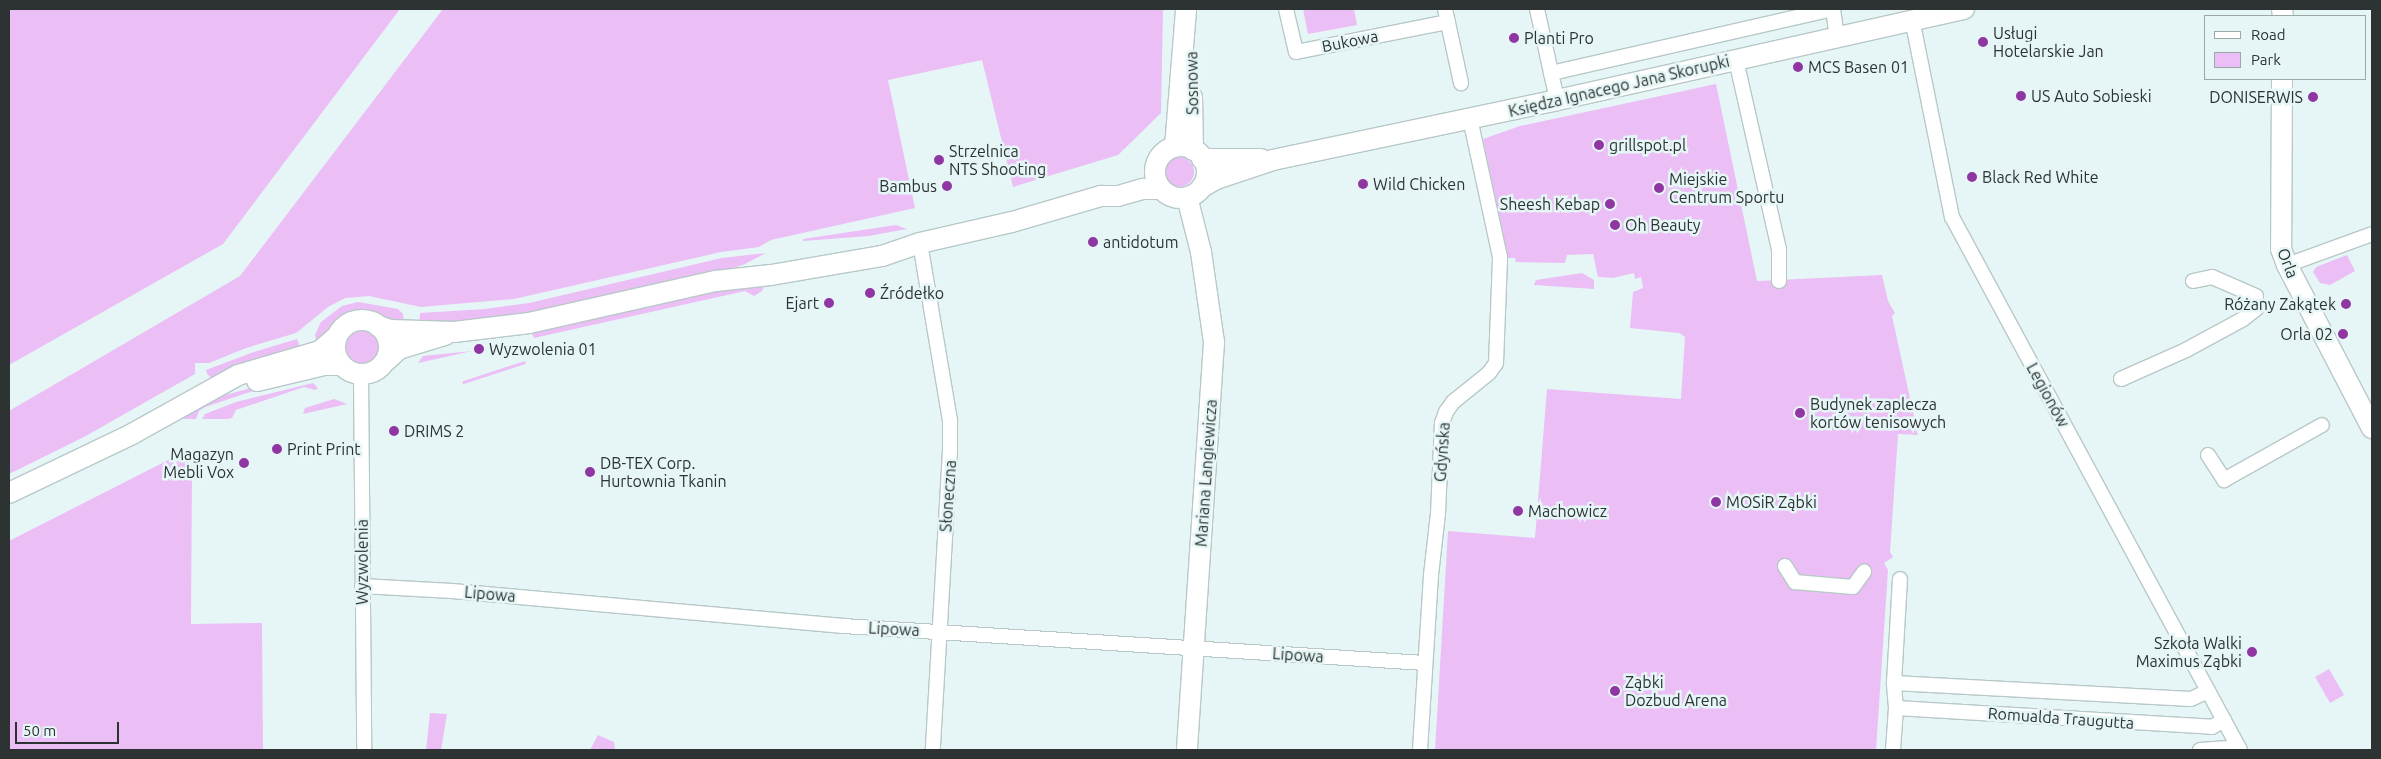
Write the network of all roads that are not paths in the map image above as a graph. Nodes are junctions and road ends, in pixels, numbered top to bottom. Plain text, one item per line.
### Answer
1 (1286, 9) edge
2 (1537, 9) edge
3 (1833, 9) edge
4 (1964, 9) edge
5 (1187, 13) edge
6 (1446, 15) edge
7 (1912, 19) junction
8 (1837, 36) junction
9 (1736, 60) junction
10 (1551, 73) junction
11 (2282, 80) edge
12 (1461, 83) dead end
13 (1557, 100) junction
14 (1470, 118) junction
15 (1190, 152) junction
16 (1273, 160) junction
17 (1157, 162) junction
18 (1161, 189) junction
19 (1195, 192) junction
20 (1100, 196) junction
21 (2372, 234) edge
22 (920, 243) junction
23 (2287, 265) junction
24 (1779, 281) dead end
25 (2193, 281) dead end
26 (378, 326) junction
27 (454, 332) junction
28 (336, 337) junction
29 (386, 360) junction
30 (341, 365) junction
31 (361, 374) junction
32 (2121, 380) dead end
33 (209, 392) junction
34 (2322, 425) dead end
35 (2372, 428) edge
36 (2208, 455) dead end
37 (9, 493) edge
38 (1785, 566) dead end
39 (1864, 572) dead end
40 (1900, 579) dead end
41 (362, 586) junction
42 (939, 631) junction
43 (1194, 648) junction
44 (1426, 663) junction
45 (1894, 683) junction
46 (2208, 691) junction
47 (1896, 708) junction
48 (2224, 720) junction
49 (2239, 749) edge
50 (364, 750) edge
51 (933, 750) edge
52 (1187, 750) edge
53 (1420, 750) edge
54 (1893, 750) edge
55 (2200, 750) edge

1 - 6 street, Bukowa
2 - 10 street
3 - 8 street
3 - 10 street, Księdza Ignacego Jana Skorupki
4 - 7 main road, Księdza Ignacego Jana Skorupki
5 - 15 main road, Sosnowa
6 - 12 street
7 - 8 main road, Księdza Ignacego Jana Skorupki
7 - 46 street, Legionów
8 - 9 main road, Księdza Ignacego Jana Skorupki
9 - 13 main road, Księdza Ignacego Jana Skorupki
9 - 24 street
10 - 13 street
11 - 23 main road, Orla
13 - 14 main road, Księdza Ignacego Jana Skorupki
14 - 16 main road, Księdza Ignacego Jana Skorupki
14 - 44 street, Gdyńska
15 - 16 main road, Księdza Ignacego Jana Skorupki
15 - 17 main road
15 - 19 main road
16 - 19 main road, Księdza Ignacego Jana Skorupki
17 - 18 main road
17 - 20 main road
18 - 19 main road
18 - 20 main road
19 - 43 main road, Mariana Langiewicza
20 - 22 main road
21 - 23 street
22 - 27 main road
22 - 42 street, Słoneczna
23 - 35 main road, Orla
25 - 32 street
26 - 27 main road
26 - 28 main road
26 - 29 main road
27 - 29 main road
28 - 30 main road
28 - 33 main road
29 - 31 main road
30 - 31 main road
30 - 33 main road
31 - 41 street, Wyzwolenia
33 - 37 main road
34 - 36 street
38 - 39 street
40 - 45 street
41 - 42 street, Lipowa
41 - 50 street, Wyzwolenia
42 - 43 street, Lipowa
42 - 51 street, Słoneczna
43 - 44 street, Lipowa
43 - 52 main road, Mariana Langiewicza
44 - 53 street, Gdyńska
45 - 46 street, Romualda Traugutta
45 - 47 street
46 - 48 street, Legionów
47 - 48 street, Romualda Traugutta
47 - 54 street
48 - 49 street, Legionów
49 - 55 street

